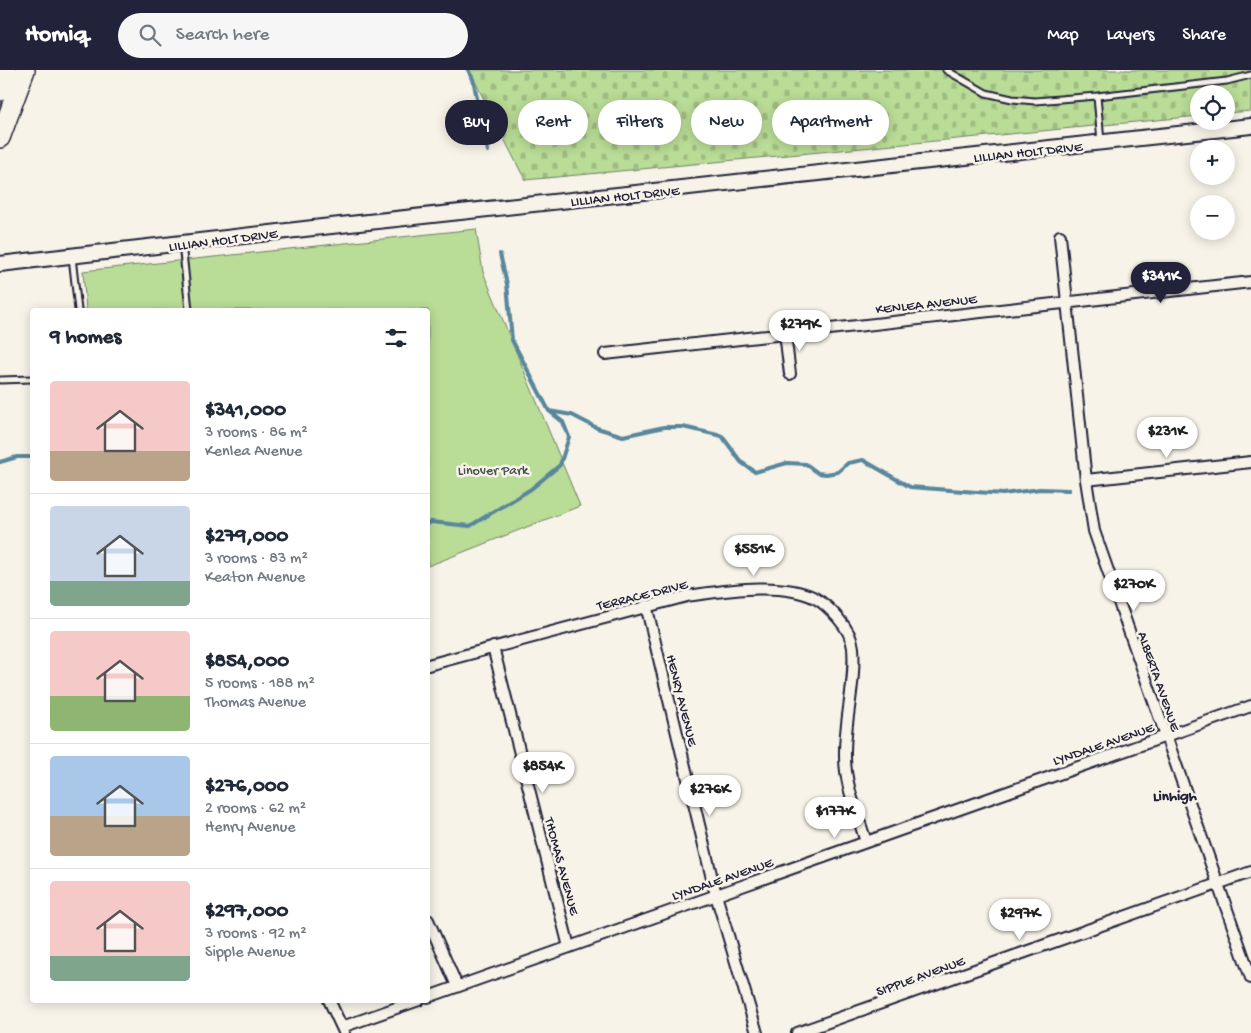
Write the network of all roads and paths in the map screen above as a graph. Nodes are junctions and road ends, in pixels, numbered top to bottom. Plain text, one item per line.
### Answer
1 (6, 70) edge
2 (25, 70) edge
3 (946, 70) edge
4 (1251, 74) edge
5 (0, 91) edge
6 (1097, 96) junction
7 (1251, 126) edge
8 (0, 138) edge
9 (1101, 143) junction
10 (1060, 236) dead end
11 (182, 243) junction
12 (72, 256) junction
13 (2, 264) edge
14 (1251, 282) edge
15 (1068, 301) junction
16 (78, 308) edge
17 (188, 308) edge
18 (785, 333) junction
19 (604, 354) dead end
20 (790, 374) dead end
21 (30, 379) edge
22 (0, 380) edge
23 (1251, 462) edge
24 (1086, 480) junction
25 (646, 605) junction
26 (493, 647) junction
27 (430, 664) edge
28 (1251, 706) edge
29 (1165, 736) junction
30 (866, 842) junction
31 (1251, 872) edge
32 (1218, 884) junction
33 (716, 895) junction
34 (430, 925) edge
35 (569, 947) junction
36 (1251, 978) edge
37 (457, 986) junction
38 (430, 996) edge
39 (331, 1003) edge
40 (411, 1003) edge
41 (343, 1030) edge
42 (757, 1033) edge
43 (797, 1033) edge

1 - 5 highway
2 - 8 highway
3 - 6 lane
4 - 6 lane
6 - 9 lane
7 - 9 main road, LILLIAN HOLT DRIVE
9 - 11 main road, LILLIAN HOLT DRIVE
10 - 15 street, ALBERTA AVENUE
11 - 12 main road, LILLIAN HOLT DRIVE
11 - 17 lane
12 - 13 main road, LILLIAN HOLT DRIVE
12 - 16 lane
14 - 15 street, KENLEA AVENUE
15 - 18 street, KENLEA AVENUE
15 - 24 street, ALBERTA AVENUE
18 - 19 street, KENLEA AVENUE
18 - 20 street
21 - 22 lane
23 - 24 street
24 - 29 street, ALBERTA AVENUE
25 - 26 street, TERRACE DRIVE
25 - 30 street, TERRACE DRIVE
25 - 33 street, HENRY AVENUE
26 - 27 street, TERRACE DRIVE
26 - 35 street, THOMAS AVENUE
28 - 29 street, LYNDALE AVENUE
29 - 30 street, LYNDALE AVENUE
29 - 32 street, ALBERTA AVENUE
30 - 33 street, LYNDALE AVENUE
31 - 32 street, SIPPLE AVENUE
32 - 36 street, ALBERTA AVENUE
32 - 43 street, SIPPLE AVENUE
33 - 35 street, LYNDALE AVENUE
33 - 42 street, HENRY AVENUE
34 - 37 street
35 - 37 street, LYNDALE AVENUE
37 - 38 street, LYNDALE AVENUE
39 - 41 street
40 - 41 street

